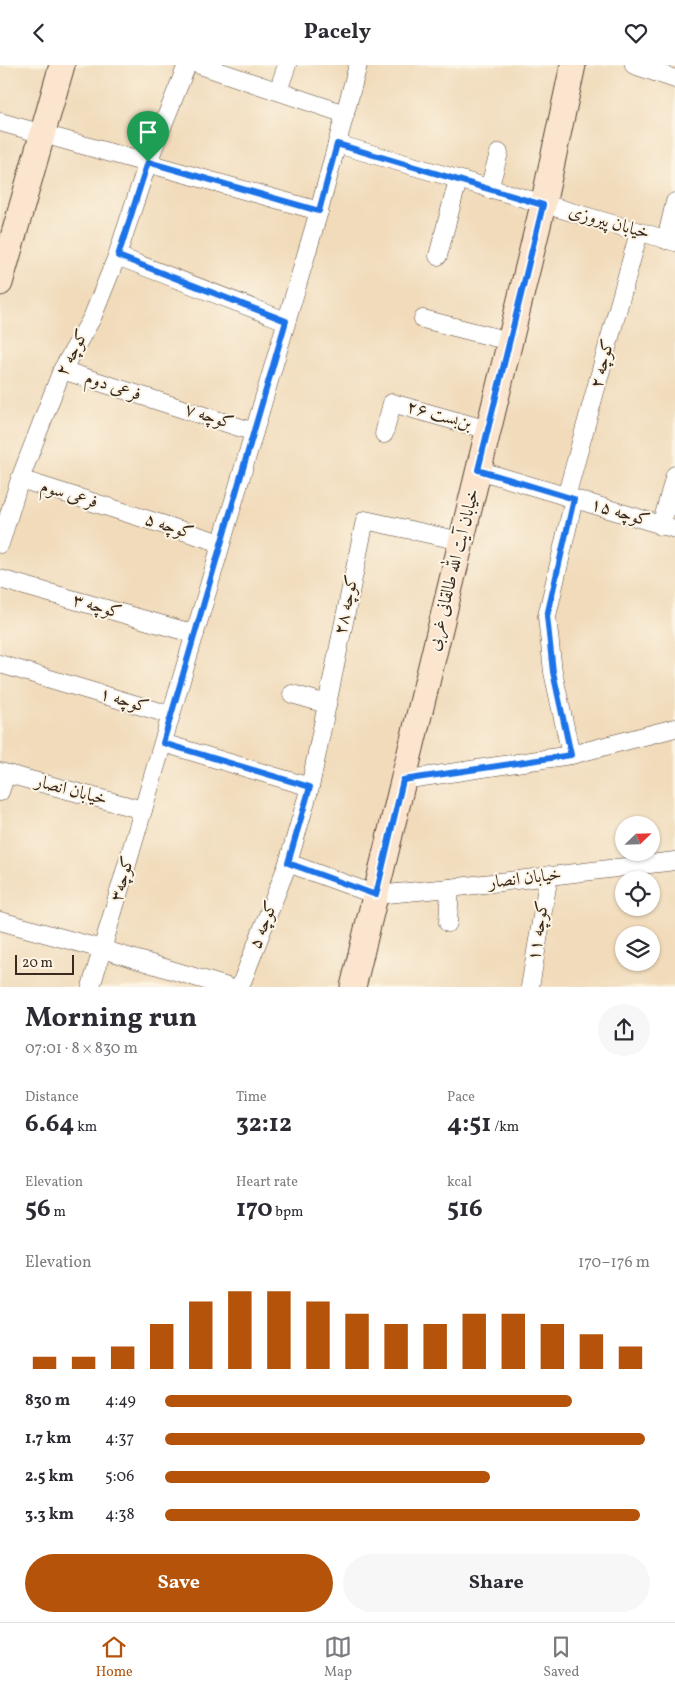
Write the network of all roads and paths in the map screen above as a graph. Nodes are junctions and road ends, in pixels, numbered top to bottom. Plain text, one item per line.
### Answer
1 (62, 65) edge
2 (187, 65) edge
3 (200, 65) edge
4 (287, 65) edge
5 (358, 65) edge
6 (573, 65) edge
7 (634, 65) edge
8 (675, 79) edge
9 (278, 91) junction
10 (345, 114) junction
11 (0, 121) edge
12 (43, 133) junction
13 (337, 144) junction
14 (499, 153) dead end
15 (148, 162) junction
16 (458, 180) junction
17 (489, 189) junction
18 (675, 203) edge
19 (543, 205) junction
20 (319, 211) junction
21 (639, 232) junction
22 (670, 241) edge
23 (118, 256) junction
24 (438, 256) dead end
25 (0, 283) edge
26 (423, 319) dead end
27 (286, 321) junction
28 (509, 341) junction
29 (62, 370) junction
30 (164, 403) joint
31 (488, 430) junction
32 (254, 431) junction
33 (384, 435) dead end
34 (478, 470) junction
35 (675, 475) edge
36 (20, 479) junction
37 (570, 498) junction
38 (118, 510) joint
39 (668, 527) edge
40 (461, 541) junction
41 (221, 543) junction
42 (0, 544) edge
43 (0, 579) edge
44 (195, 634) junction
45 (0, 664) edge
46 (292, 694) dead end
47 (327, 704) junction
48 (171, 715) junction
49 (675, 728) edge
50 (163, 743) junction
51 (571, 755) junction
52 (3, 773) edge
53 (403, 780) junction
54 (310, 787) junction
55 (0, 792) edge
56 (143, 810) junction
57 (675, 861) edge
58 (288, 863) junction
59 (549, 875) junction
60 (450, 888) junction
61 (376, 895) junction
62 (0, 921) edge
63 (448, 923) dead end
64 (102, 949) junction
65 (91, 987) edge
66 (227, 987) edge
67 (240, 987) edge
68 (354, 987) edge
69 (530, 987) edge

1 - 12 street
2 - 15 street
3 - 9 street
4 - 9 street
5 - 10 street, کوچه۳
6 - 19 street, خیابان آیت الله طالقانی غربی
7 - 8 street
9 - 10 street
10 - 13 street, کوچه۳
11 - 12 street
12 - 15 street
12 - 25 street
13 - 16 street, خیابان پیروزی
13 - 20 street, کوچه۳
14 - 17 street
15 - 20 street
15 - 23 street, کوچه ۲
16 - 17 street, خیابان پیروزی
16 - 24 street
17 - 19 street, خیابان پیروزی
18 - 22 street
19 - 21 street, خیابان پیروزی
19 - 28 street, خیابان آیت الله طالقانی غربی
20 - 27 street, کوچه۳
21 - 22 street, خیابان پیروزی
21 - 37 street, کوچه ۲
23 - 27 street
23 - 29 street, کوچه ۲
26 - 28 street
27 - 32 street, کوچه۳
28 - 31 street, خیابان آیت الله طالقانی غربی
29 - 30 street, فرعی دوم
29 - 36 street, کوچه ۲
30 - 32 street, کوچه ۷
31 - 33 street, بن‌بست ۲۶
31 - 34 street, خیابان آیت الله طالقانی غربی
32 - 41 street, کوچه۳
34 - 37 street, کوچه ۱۵
34 - 40 street, خیابان آیت الله طالقانی غربی
35 - 39 street
36 - 38 street, فرعی سوم
36 - 42 street, کوچه ۲
37 - 39 street, کوچه ۱۵
37 - 51 street
38 - 41 street, کوچه ۵
40 - 47 street, کوچه ۲۸
40 - 53 street, خیابان آیت الله طالقانی غربی
41 - 44 street, کوچه۳
43 - 44 street, کوچه ۳
44 - 48 street, کوچه۳
45 - 48 street, کوچه ۱
46 - 47 street
47 - 54 street, کوچه ۲۸
48 - 50 street, کوچه۳
49 - 51 street
50 - 54 street
50 - 56 street, کوچه۳
51 - 53 street
52 - 55 street
52 - 56 street, خیابان انصار
53 - 61 street, خیابان آیت الله طالقانی غربی
54 - 58 street, کوچه ۵
56 - 64 street, کوچه۳
57 - 59 street, خیابان انصار
58 - 61 street
58 - 67 street, کوچه ۵
59 - 60 street, خیابان انصار
59 - 69 street, کوچه ۱۱
60 - 61 street, خیابان انصار
60 - 63 street
61 - 68 street, خیابان آیت الله طالقانی غربی
62 - 64 street
64 - 65 street
64 - 66 street

